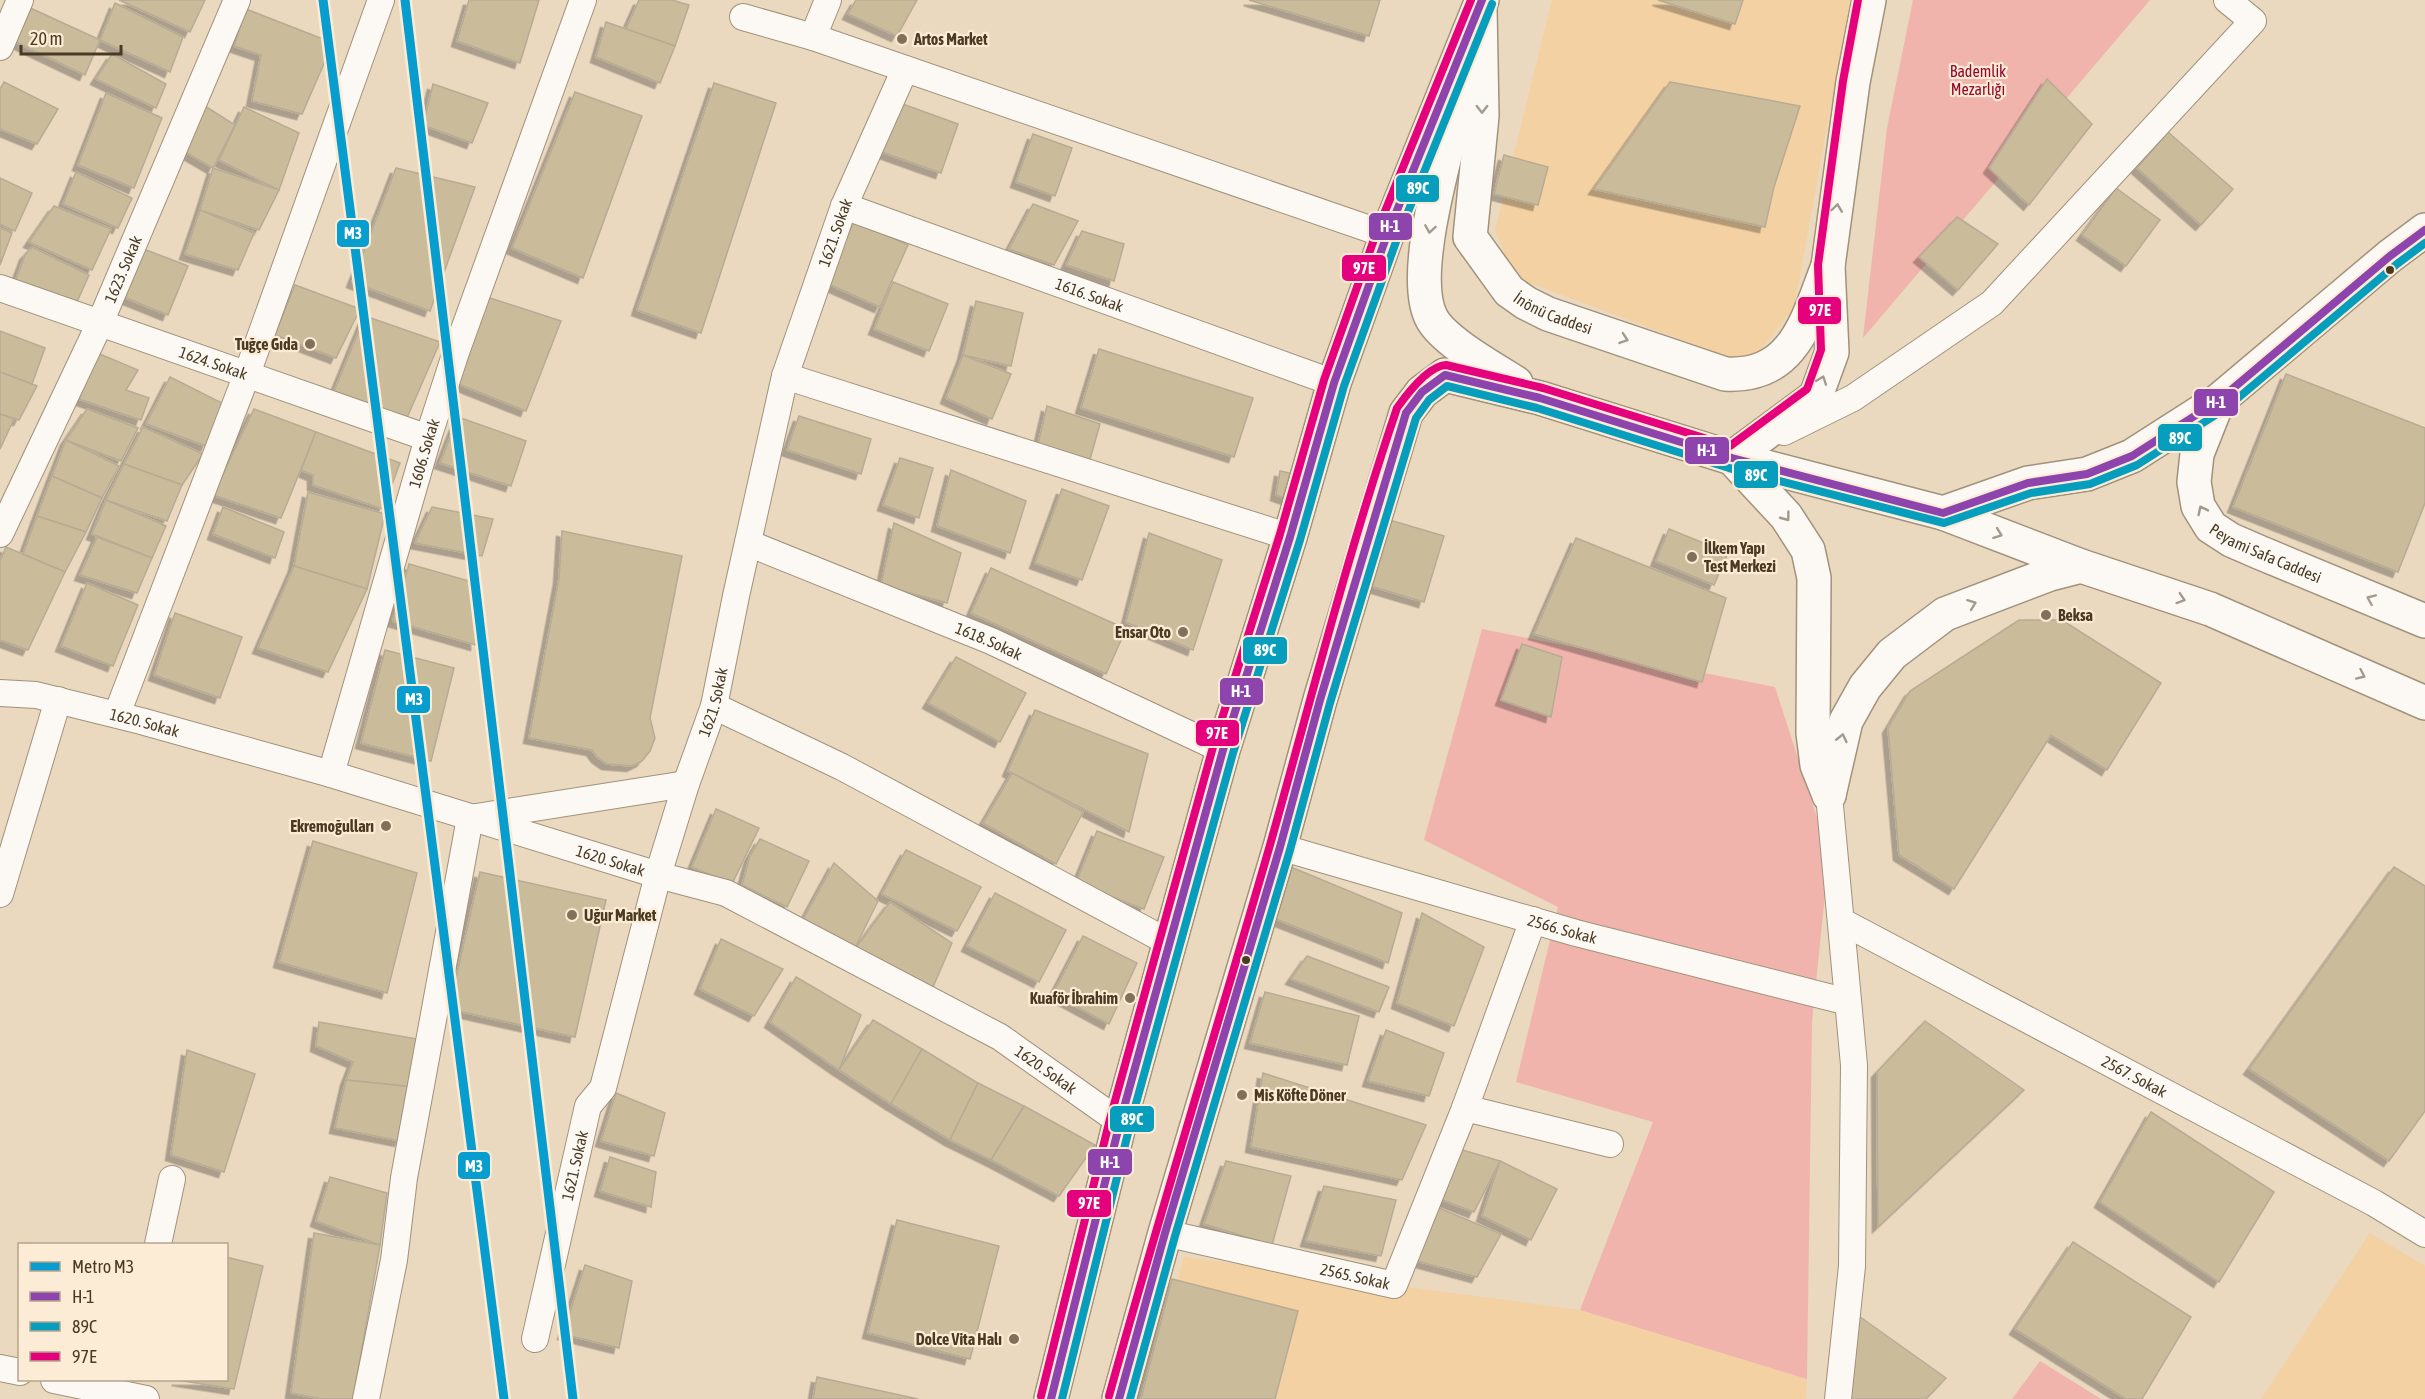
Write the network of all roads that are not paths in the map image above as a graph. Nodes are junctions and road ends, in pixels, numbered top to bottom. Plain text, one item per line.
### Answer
1 (20, 0) edge
2 (237, 0) edge
3 (381, 0) edge
4 (583, 0) edge
5 (828, 0) edge
6 (1869, 0) edge
7 (2227, 0) edge
8 (1481, 4) edge
9 (742, 17) dead end
10 (813, 37) junction
11 (0, 47) edge
12 (905, 69) junction
13 (844, 206) junction
14 (2425, 230) edge
15 (1387, 235) junction
16 (1828, 266) junction
17 (0, 288) edge
18 (100, 323) junction
19 (247, 374) junction
20 (785, 376) junction
21 (1334, 383) junction
22 (1540, 398) junction
23 (2218, 400) junction
24 (428, 438) junction
25 (1732, 458) junction
26 (1943, 513) junction
27 (0, 534) edge
28 (1290, 537) junction
29 (748, 543) junction
30 (2081, 566) junction
31 (2425, 621) edge
32 (0, 674) edge
33 (0, 693) edge
34 (58, 700) junction
35 (2425, 703) edge
36 (714, 706) junction
37 (117, 714) junction
38 (1223, 750) junction
39 (331, 774) junction
40 (686, 784) junction
41 (1828, 795) junction
42 (470, 818) junction
43 (1280, 847) junction
44 (658, 875) junction
45 (0, 894) edge
46 (1533, 920) junction
47 (1841, 921) junction
48 (1170, 943) junction
49 (1848, 1002) junction
50 (1465, 1108) junction
51 (1120, 1122) junction
52 (1610, 1144) dead end
53 (172, 1179) dead end
54 (1165, 1233) junction
55 (2425, 1234) edge
56 (158, 1243) edge
57 (535, 1339) dead end
58 (0, 1368) edge
59 (18, 1372) edge
60 (61, 1381) edge
61 (133, 1391) edge
62 (366, 1399) edge
63 (1051, 1399) edge
64 (1119, 1399) edge
65 (1838, 1399) edge

1 - 11 street
2 - 18 street, 1623. Sokak
3 - 19 street
4 - 24 street, 1606. Sokak
5 - 10 street
16 -> 6 main road
7 - 25 street
8 - 15 main road
8 -> 16 main road, İnönü Caddesi
8 -> 22 main road
9 - 10 street
10 - 12 street
12 - 13 street, 1621. Sokak
12 - 15 street
13 - 20 street, 1621. Sokak
13 - 21 street, 1616. Sokak
14 - 23 main road
15 - 21 main road
25 -> 16 main road
17 - 18 street, 1624. Sokak
18 - 19 street, 1624. Sokak
18 - 27 street, 1623. Sokak
19 - 24 street, 1624. Sokak
19 - 37 street
20 - 28 street
20 - 29 street, 1621. Sokak
21 - 28 main road
22 - 25 main road
22 - 43 main road
23 - 26 main road
31 -> 23 main road, Peyami Safa Caddesi
24 - 39 street, 1606. Sokak
25 - 26 main road
25 -> 41 main road
26 -> 30 main road
28 - 38 main road
29 - 36 street, 1621. Sokak
29 - 38 street, 1618. Sokak
30 -> 35 main road
41 -> 30 main road
32 - 34 street
33 - 34 street
34 - 37 street, 1620. Sokak
34 - 45 street
36 - 40 street, 1621. Sokak
36 - 48 street
37 - 39 street, 1620. Sokak
38 - 48 main road
39 - 42 street, 1620. Sokak
40 - 42 street
40 - 44 street, 1621. Sokak
41 - 47 street
42 - 44 street, 1620. Sokak
42 - 62 street
43 - 46 street, 2566. Sokak
43 - 54 main road
44 - 51 street, 1620. Sokak
44 - 57 street, 1621. Sokak
46 - 49 street, 2566. Sokak
46 - 50 street, 2565. Sokak
47 - 49 street
47 - 55 street, 2567. Sokak
48 - 51 main road
49 - 65 street
50 - 52 street
50 - 54 street, 2565. Sokak
51 - 63 main road
53 - 56 street
54 - 64 main road
58 - 59 street
60 - 61 street

